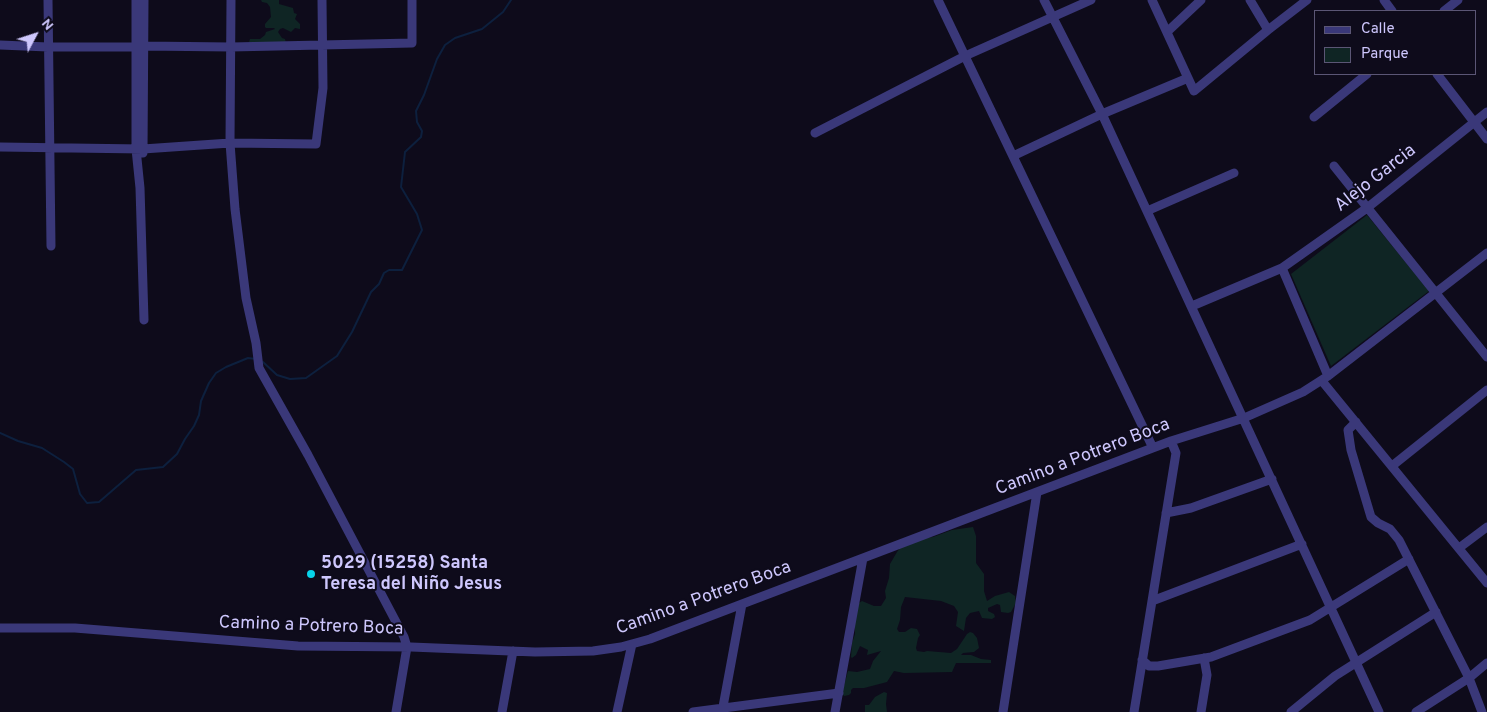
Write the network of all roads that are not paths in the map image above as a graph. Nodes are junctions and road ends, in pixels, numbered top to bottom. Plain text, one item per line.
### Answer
1 (48, 0) edge
2 (136, 0) edge
3 (144, 0) edge
4 (231, 0) edge
5 (322, 0) edge
6 (412, 0) edge
7 (938, 0) edge
8 (1044, 0) edge
9 (1091, 0) edge
10 (1152, 0) edge
11 (1201, 0) edge
12 (1250, 0) edge
13 (1307, 0) edge
14 (1458, 0) edge
15 (1445, 10) edge
16 (1052, 16) junction
17 (1268, 30) junction
18 (1168, 32) junction
19 (0, 45) edge
20 (322, 46) junction
21 (48, 47) junction
22 (140, 47) junction
23 (231, 47) junction
24 (965, 56) junction
25 (1366, 75) edge
26 (1439, 75) edge
27 (1188, 78) junction
28 (1487, 112) edge
29 (1102, 114) junction
30 (1314, 116) dead end
31 (1474, 122) junction
32 (815, 133) dead end
33 (1487, 139) edge
34 (230, 144) junction
35 (0, 147) edge
36 (51, 148) junction
37 (140, 149) junction
38 (1013, 156) junction
39 (1334, 166) dead end
40 (1234, 173) dead end
41 (1367, 208) junction
42 (1147, 211) junction
43 (51, 246) dead end
44 (1487, 253) edge
45 (1282, 268) junction
46 (1436, 293) junction
47 (1192, 306) junction
48 (144, 320) dead end
49 (1487, 357) edge
50 (1325, 379) junction
51 (1487, 390) edge
52 (1244, 418) junction
53 (1356, 422) junction
54 (1171, 441) junction
55 (1153, 448) junction
56 (1392, 466) junction
57 (1272, 479) junction
58 (1037, 492) junction
59 (1166, 513) junction
60 (1487, 527) edge
61 (1302, 544) junction
62 (1460, 548) junction
63 (863, 558) junction
64 (1409, 559) junction
65 (1487, 583) edge
66 (1152, 601) junction
67 (742, 604) junction
68 (1331, 608) junction
69 (1436, 612) junction
70 (0, 628) edge
71 (632, 644) junction
72 (407, 647) junction
73 (513, 651) junction
74 (1204, 658) junction
75 (1142, 660) junction
76 (1356, 663) junction
77 (1487, 663) edge
78 (1469, 678) junction
79 (839, 693) junction
80 (722, 710) edge
81 (396, 712) edge
82 (502, 712) edge
83 (617, 712) edge
84 (693, 712) edge
85 (835, 712) edge
86 (1004, 712) edge
87 (1134, 712) edge
88 (1201, 712) edge
89 (1290, 712) edge
90 (1379, 712) edge
91 (1416, 712) edge
92 (1482, 712) edge

1 - 21 street
2 - 22 street
3 - 22 street
4 - 23 street
5 - 20 street
6 - 20 street
7 - 24 street
8 - 16 street
9 - 16 street
10 - 18 street
11 - 18 street
12 - 17 street
13 - 17 street
14 - 15 street
16 - 24 street
16 - 29 street
17 - 27 street
18 - 27 street
19 - 21 street
20 - 23 street
20 - 34 street
21 - 22 street
21 - 36 street
22 - 23 street
22 - 37 street
23 - 34 street
24 - 32 street
24 - 38 street
25 - 30 street
26 - 31 street
27 - 29 street
28 - 31 street, Alejo Garcia
29 - 38 street
29 - 42 street
31 - 33 street
31 - 41 street, Alejo Garcia
34 - 37 street
34 - 72 street
35 - 36 street
36 - 37 street
36 - 43 street
37 - 48 street
38 - 55 street
39 - 41 street
40 - 42 street
41 - 45 street, Alejo Garcia
41 - 46 street
42 - 47 street
44 - 46 street
45 - 47 street, Alejo Garcia
45 - 50 street
46 - 49 street
46 - 50 street
47 - 52 street
50 - 52 street, Camino a Potrero Boca
50 - 53 street
51 - 56 street
52 - 54 street, Camino a Potrero Boca
52 - 57 street
53 - 56 street
53 - 64 street
54 - 55 street, Camino a Potrero Boca
54 - 59 street
55 - 58 street, Camino a Potrero Boca
56 - 62 street
57 - 59 street
57 - 61 street
58 - 63 street, Camino a Potrero Boca
58 - 86 street
59 - 66 street
60 - 62 street
61 - 66 street
61 - 68 street
62 - 65 street
63 - 67 street, Camino a Potrero Boca
63 - 79 street
64 - 68 street
64 - 69 street
66 - 75 street
67 - 71 street, Camino a Potrero Boca
67 - 80 street
68 - 74 street
68 - 76 street
69 - 76 street
69 - 78 street
70 - 72 street, Camino a Potrero Boca
71 - 73 street, Camino a Potrero Boca
71 - 83 street
72 - 73 street, Camino a Potrero Boca
72 - 81 street
73 - 82 street
74 - 75 street
74 - 88 street
75 - 87 street
76 - 89 street
76 - 90 street
77 - 78 street
78 - 91 street
78 - 92 street
79 - 80 street
79 - 85 street
80 - 84 street

